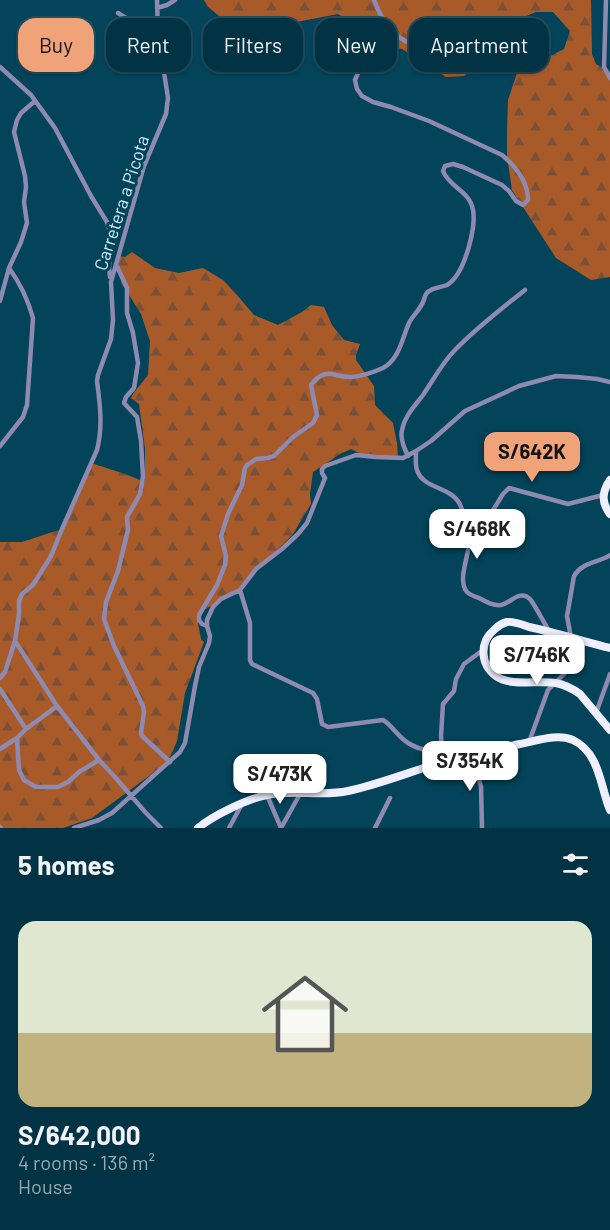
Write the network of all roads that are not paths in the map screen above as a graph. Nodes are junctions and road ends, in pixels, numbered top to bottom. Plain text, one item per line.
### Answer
1 (157, 0) edge
2 (175, 0) edge
3 (374, 0) edge
4 (606, 0) edge
5 (158, 8) junction
6 (118, 13) dead end
7 (126, 18) edge
8 (158, 18) edge
9 (382, 18) edge
10 (608, 53) edge
11 (0, 67) edge
12 (164, 72) edge
13 (359, 72) edge
14 (610, 78) edge
15 (35, 101) junction
16 (116, 264) junction
17 (9, 268) junction
18 (111, 282) junction
19 (525, 290) dead end
20 (0, 300) edge
21 (610, 382) edge
22 (0, 446) edge
23 (416, 451) junction
24 (408, 456) junction
25 (610, 480) edge
26 (603, 495) junction
27 (610, 514) edge
28 (489, 515) dead end
29 (610, 555) edge
30 (240, 590) junction
31 (207, 626) junction
32 (549, 631) junction
33 (571, 638) junction
34 (15, 641) junction
35 (610, 648) edge
36 (483, 650) junction
37 (610, 676) edge
38 (0, 678) edge
39 (555, 683) junction
40 (0, 689) edge
41 (57, 706) junction
42 (596, 713) junction
43 (609, 728) edge
44 (26, 729) junction
45 (17, 738) junction
46 (0, 740) edge
47 (529, 742) junction
48 (2, 748) edge
49 (442, 752) junction
50 (470, 754) junction
51 (99, 760) junction
52 (170, 762) junction
53 (300, 794) junction
54 (131, 795) junction
55 (267, 795) junction
56 (390, 798) dead end
57 (242, 804) junction
58 (610, 810) edge
59 (74, 828) edge
60 (161, 828) edge
61 (198, 828) edge
62 (229, 828) edge
63 (281, 828) edge
64 (375, 828) edge
65 (482, 828) edge

1 - 5 street, Carretera a Picota
2 - 5 street
3 - 9 street
4 - 10 street
5 - 8 street, Carretera a Picota
6 - 7 street
10 - 14 street
11 - 15 street
12 - 16 street, Carretera a Picota
13 - 31 street
15 - 17 street
15 - 18 street
16 - 18 street, Carretera a Picota
16 - 52 street
17 - 20 street
17 - 22 street
18 - 34 street, Carretera a Picota
19 - 24 street
21 - 23 street
23 - 24 street
23 - 32 street
24 - 30 street
25 - 26 highway
26 - 27 highway
26 - 28 street
29 - 33 street
30 - 31 street
30 - 49 street
31 - 52 street
32 - 33 highway
32 - 36 highway
33 - 35 highway
33 - 39 street
34 - 38 street, Carretera a Picota
34 - 41 street
36 - 39 highway
36 - 49 street
37 - 42 street
39 - 42 highway
39 - 47 street
40 - 44 street
41 - 44 street
41 - 51 street
42 - 43 highway
44 - 45 street
45 - 48 street
45 - 51 street
46 - 48 street
47 - 50 highway
47 - 58 highway
49 - 50 street
50 - 53 highway
50 - 65 street
51 - 54 street
52 - 54 street
53 - 55 highway
53 - 63 street
54 - 59 street
54 - 60 street
55 - 57 highway
55 - 63 street
56 - 64 street
57 - 61 highway
57 - 62 street

